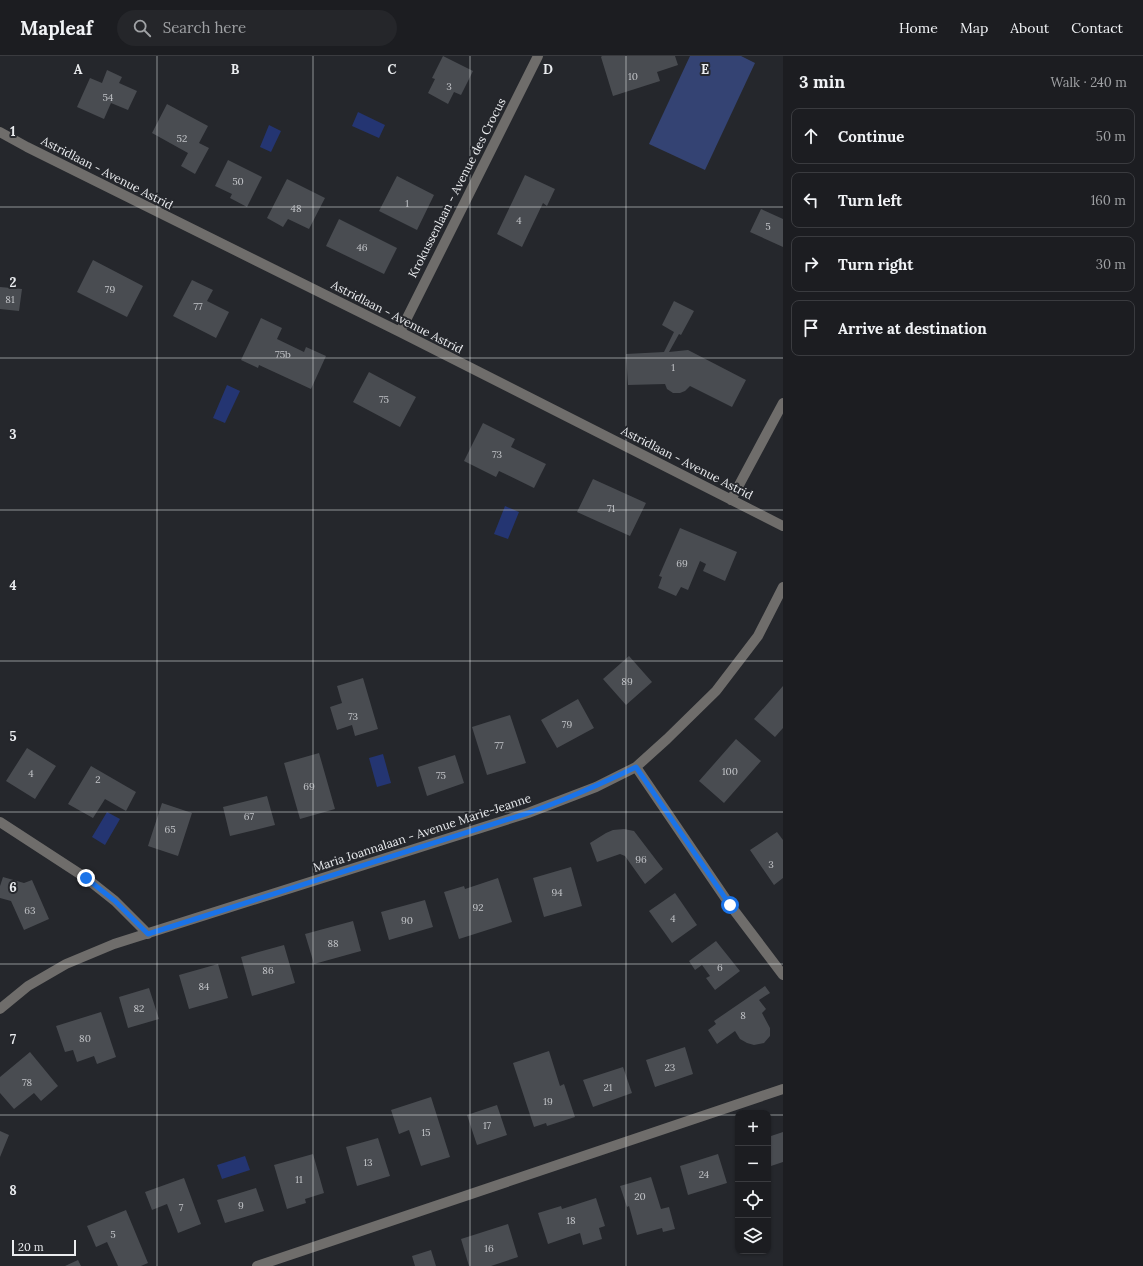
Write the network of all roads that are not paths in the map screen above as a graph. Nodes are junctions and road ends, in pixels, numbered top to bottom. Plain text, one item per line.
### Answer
1 (538, 56) edge
2 (0, 132) edge
3 (400, 332) junction
4 (783, 403) edge
5 (731, 500) junction
6 (783, 526) edge
7 (783, 587) edge
8 (636, 767) junction
9 (0, 822) edge
10 (148, 934) junction
11 (783, 976) edge
12 (0, 1009) edge
13 (783, 1089) edge
14 (257, 1266) edge

1 - 3 street, Krokussenlaan - Avenue des Crocus
2 - 3 street, Astridlaan - Avenue Astrid
3 - 5 street, Astridlaan - Avenue Astrid
4 - 5 street
5 - 6 street, Astridlaan - Avenue Astrid
7 - 8 street, Maria Joannalaan - Avenue Marie-Jeanne
8 - 10 street, Maria Joannalaan - Avenue Marie-Jeanne
8 - 11 street
9 - 10 street
10 - 12 street, Maria Joannalaan - Avenue Marie-Jeanne
13 - 14 street

